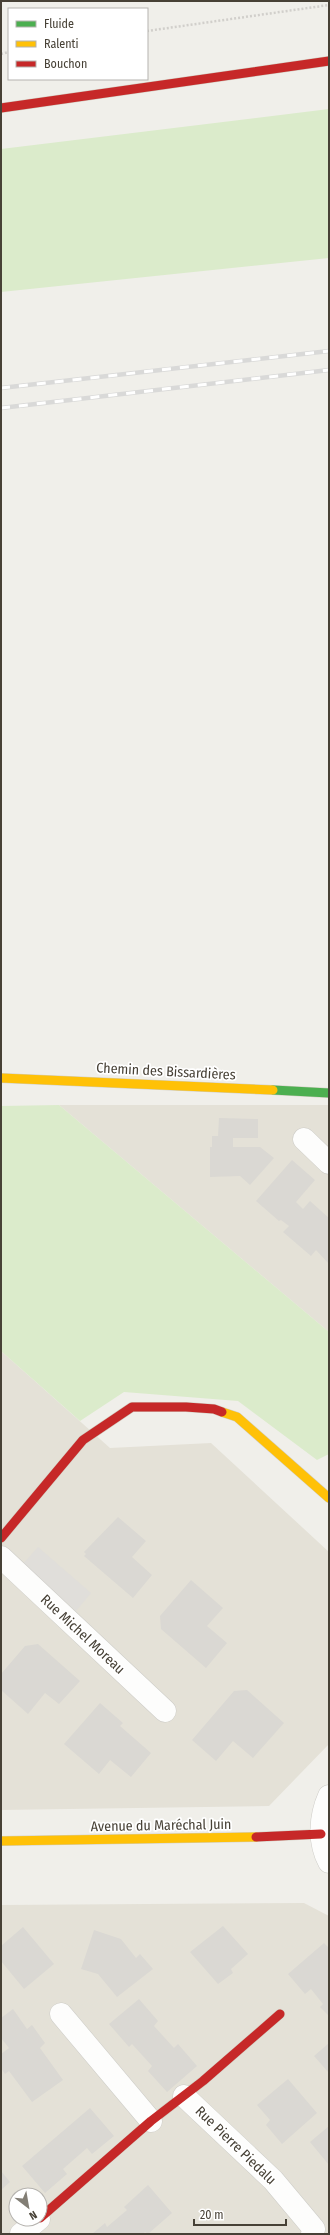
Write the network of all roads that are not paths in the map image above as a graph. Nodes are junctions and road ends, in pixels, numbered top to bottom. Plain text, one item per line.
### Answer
1 (329, 61) edge
2 (1, 108) edge
3 (1, 1078) edge
4 (329, 1093) edge
5 (304, 1140) dead end
6 (329, 1163) edge
7 (329, 1498) edge
8 (1, 1538) edge
9 (1, 1557) edge
10 (165, 1711) dead end
11 (329, 1796) edge
12 (321, 1834) junction
13 (1, 1841) edge
14 (329, 1862) edge
15 (60, 2014) dead end
16 (280, 2014) dead end
17 (184, 2096) junction
18 (151, 2121) junction
19 (48, 2210) edge
20 (29, 2227) edge
21 (22, 2234) edge
22 (312, 2234) edge

1 - 2 street
3 - 4 street, Chemin des Bissardières
5 - 6 street
7 - 8 street
9 - 10 street, Rue Michel Moreau
11 - 12 street
12 - 13 street, Avenue du Maréchal Juin
12 - 14 street
15 - 18 street
16 - 17 street, Rue Pierre Piedalu
17 - 18 street, Rue Pierre Piedalu
17 - 22 street, Rue Pierre Piedalu
18 - 19 street, Rue Pierre Piedalu
20 - 21 street, Rue Pierre Piedalu

